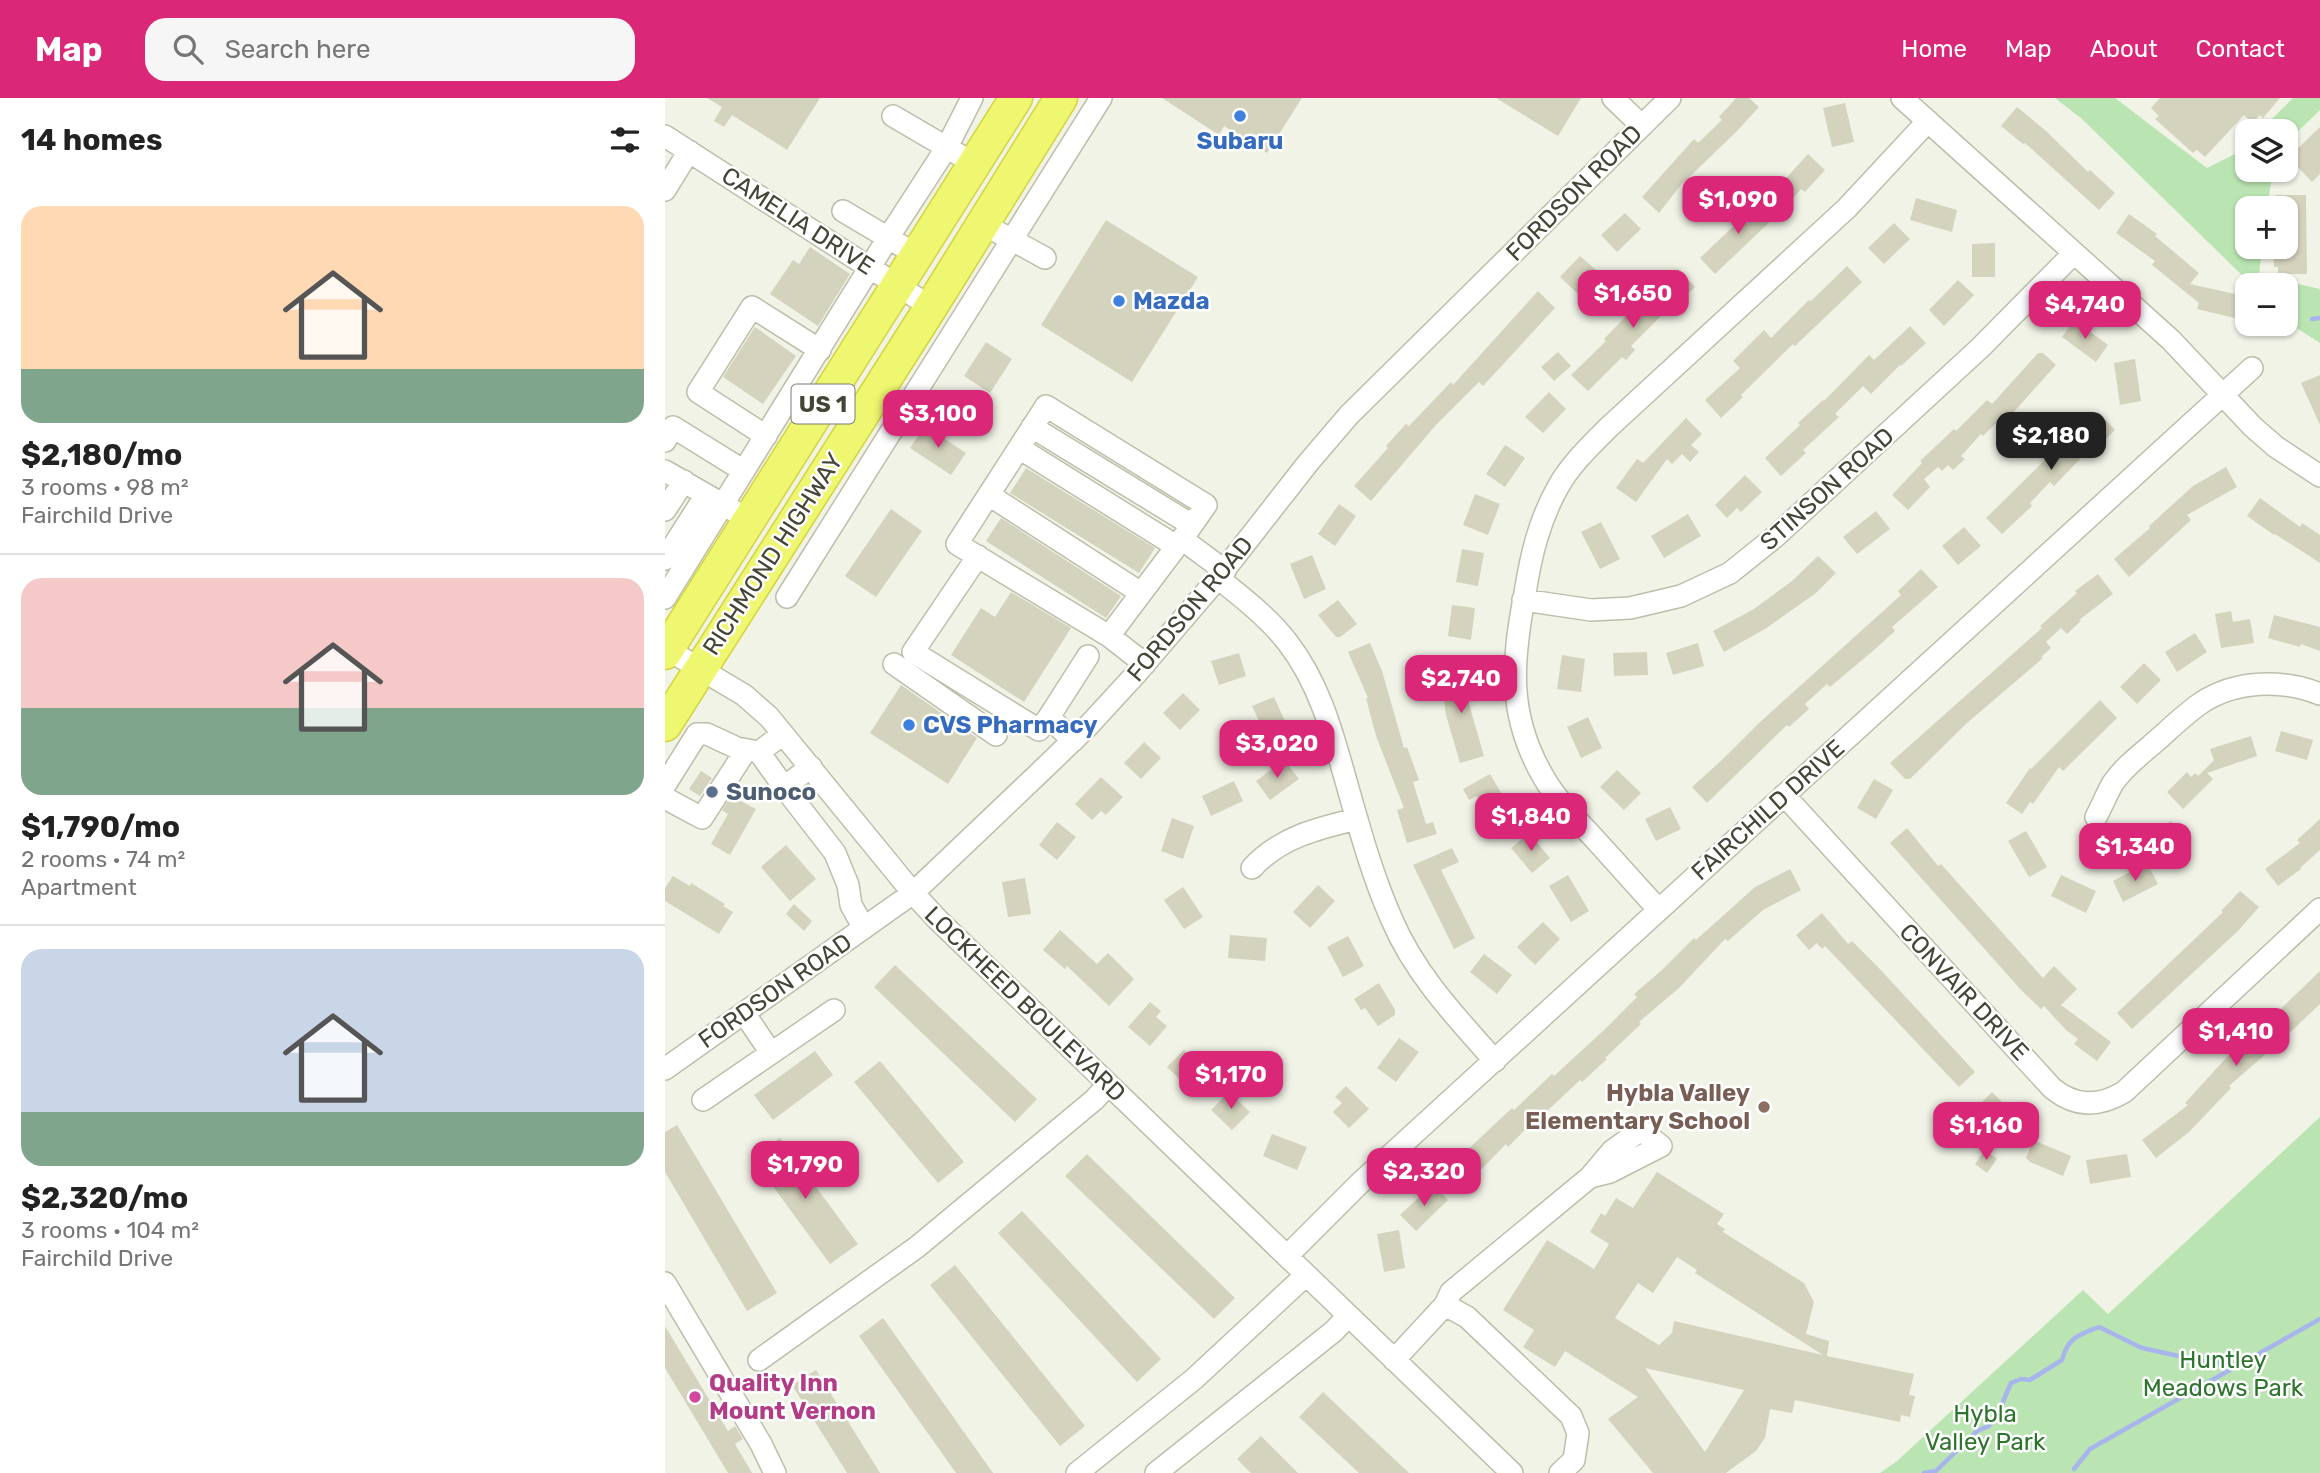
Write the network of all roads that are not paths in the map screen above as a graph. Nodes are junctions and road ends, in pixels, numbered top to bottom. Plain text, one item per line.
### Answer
1 (972, 98) edge
2 (1016, 98) edge
3 (1061, 98) edge
4 (1101, 98) edge
5 (1612, 98) edge
6 (1670, 98) edge
7 (1902, 98) edge
8 (893, 116) dead end
9 (1928, 121) junction
10 (1642, 126) junction
11 (665, 136) edge
12 (947, 147) junction
13 (689, 151) junction
14 (975, 164) junction
15 (665, 190) edge
16 (843, 211) dead end
17 (983, 223) junction
18 (888, 238) junction
19 (1012, 239) junction
20 (2074, 253) junction
21 (917, 255) junction
22 (1045, 258) dead end
23 (871, 268) junction
24 (897, 286) junction
25 (931, 307) junction
26 (820, 350) junction
27 (2252, 368) dead end
28 (2223, 394) junction
29 (1032, 427) junction
30 (668, 429) edge
31 (766, 436) junction
32 (1019, 448) junction
33 (744, 471) junction
34 (670, 474) edge
35 (2320, 476) edge
36 (989, 495) junction
37 (726, 507) junction
38 (665, 510) edge
39 (1183, 536) junction
40 (779, 545) junction
41 (978, 556) junction
42 (665, 559) edge
43 (809, 562) junction
44 (1222, 574) junction
45 (1141, 593) junction
46 (787, 597) dead end
47 (665, 598) edge
48 (1523, 600) junction
49 (1109, 636) junction
50 (666, 650) edge
51 (1088, 656) dead end
52 (894, 664) dead end
53 (1145, 664) junction
54 (701, 668) junction
55 (2320, 694) edge
56 (1049, 717) junction
57 (665, 725) edge
58 (783, 734) junction
59 (996, 735) dead end
60 (1073, 741) junction
61 (752, 751) junction
62 (811, 767) junction
63 (665, 785) edge
64 (784, 787) junction
65 (1784, 795) junction
66 (665, 798) edge
67 (2097, 817) dead end
68 (1357, 819) junction
69 (859, 825) junction
70 (828, 844) junction
71 (1252, 867) dead end
72 (912, 893) junction
73 (2320, 909) edge
74 (1659, 910) junction
75 (864, 928) junction
76 (834, 1010) dead end
77 (744, 1013) junction
78 (771, 1053) junction
79 (1495, 1060) junction
80 (665, 1069) edge
81 (1108, 1085) junction
82 (703, 1100) dead end
83 (1590, 1177) dead end
84 (1287, 1256) junction
85 (1306, 1275) junction
86 (665, 1283) edge
87 (1445, 1304) junction
88 (1348, 1315) junction
89 (759, 1360) dead end
90 (1394, 1360) junction
91 (775, 1473) edge
92 (1077, 1473) edge
93 (1156, 1473) edge
94 (1511, 1473) edge
95 (1560, 1473) edge

1 - 12 street
2 - 14 highway, RICHMOND HIGHWAY / US 1
3 - 17 highway, RICHMOND HIGHWAY / US 1
4 - 19 street
5 - 10 street
6 - 10 street, FORDSON ROAD
7 - 9 street
8 - 12 street
9 - 20 street
9 - 48 street
10 - 44 street, FORDSON ROAD
11 - 13 street, CAMELIA DRIVE
12 - 14 street
12 - 18 street
13 - 15 street
13 - 23 street, CAMELIA DRIVE
14 - 21 highway, RICHMOND HIGHWAY / US 1
16 - 18 street
17 - 19 street
17 - 25 highway, RICHMOND HIGHWAY / US 1
18 - 21 street
18 - 23 street
19 - 22 street
19 - 43 street
20 - 28 street
20 - 48 street, STINSON ROAD
21 - 24 highway, RICHMOND HIGHWAY / US 1
23 - 24 street, CAMELIA DRIVE
23 - 26 street
24 - 25 street, CAMELIA DRIVE
24 - 37 highway, RICHMOND HIGHWAY / US 1
25 - 40 highway, RICHMOND HIGHWAY / US 1
26 - 31 street
26 - 31 street
27 - 28 street, FAIRCHILD DRIVE
28 - 35 street
28 - 65 street, FAIRCHILD DRIVE
29 - 32 street
29 - 39 street
29 - 39 street
30 - 33 street
31 - 33 street
32 - 36 street
32 - 39 street
33 - 37 street
34 - 37 street
34 - 38 street
36 - 41 street
36 - 45 street
37 - 42 street
37 - 47 street
37 - 50 highway, RICHMOND HIGHWAY / US 1
39 - 44 street
39 - 45 street
40 - 43 street
40 - 54 highway, RICHMOND HIGHWAY / US 1
41 - 49 street
41 - 56 street
43 - 46 street
44 - 53 street, FORDSON ROAD
44 - 68 street
45 - 49 street
48 - 74 street
49 - 53 street
50 - 54 street, LOCKHEED BOULEVARD
51 - 56 street
52 - 59 street
53 - 60 street, FORDSON ROAD
54 - 57 highway, RICHMOND HIGHWAY / US 1
54 - 58 street, LOCKHEED BOULEVARD
55 - 67 street
56 - 60 street
58 - 61 street
58 - 62 street, LOCKHEED BOULEVARD
60 - 72 street, FORDSON ROAD
61 - 63 street
61 - 64 street
61 - 66 street
62 - 64 street
62 - 69 street, LOCKHEED BOULEVARD
64 - 70 street
65 - 73 street, CONVAIR DRIVE
65 - 74 street, FAIRCHILD DRIVE
68 - 71 street
68 - 79 street
69 - 70 street
69 - 72 street, LOCKHEED BOULEVARD
70 - 75 street
72 - 75 street, FORDSON ROAD
72 - 81 street, LOCKHEED BOULEVARD
74 - 79 street, FAIRCHILD DRIVE
75 - 77 street, FORDSON ROAD
76 - 78 street
77 - 78 street
77 - 80 street, FORDSON ROAD
78 - 82 street
79 - 84 street, FAIRCHILD DRIVE
81 - 84 street, LOCKHEED BOULEVARD
81 - 89 street
83 - 87 street
84 - 85 street, LOCKHEED BOULEVARD
85 - 88 street, LOCKHEED BOULEVARD
85 - 92 street
86 - 91 street
87 - 90 street
87 - 95 street
88 - 90 street, LOCKHEED BOULEVARD
88 - 93 street
90 - 94 street, LOCKHEED BOULEVARD

